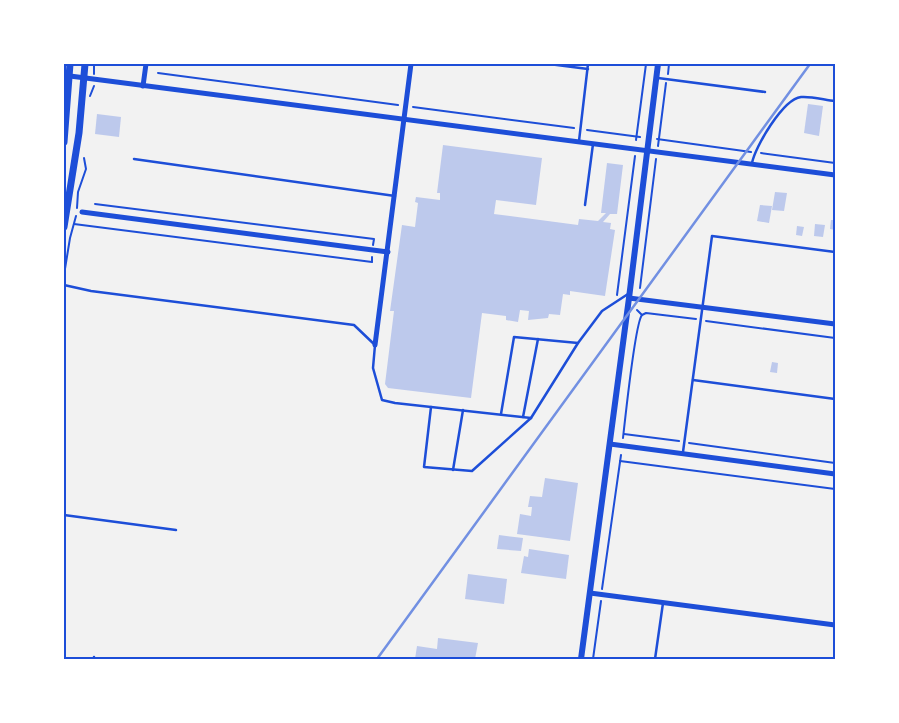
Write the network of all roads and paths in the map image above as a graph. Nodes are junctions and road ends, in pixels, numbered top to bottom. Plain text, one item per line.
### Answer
1 (70, 64) edge
2 (86, 64) edge
3 (146, 64) edge
4 (412, 64) edge
5 (549, 64) edge
6 (588, 64) edge
7 (646, 64) edge
8 (658, 64) edge
9 (669, 64) edge
10 (588, 69) junction
11 (158, 73) dead end
12 (70, 76) junction
13 (85, 78) junction
14 (656, 78) junction
15 (667, 80) junction
16 (143, 86) junction
17 (765, 92) dead end
18 (835, 101) edge
19 (406, 106) junction
20 (404, 120) junction
21 (580, 129) junction
22 (638, 137) junction
23 (654, 139) dead end
24 (636, 140) dead end
25 (659, 140) junction
26 (64, 142) edge
27 (578, 142) junction
28 (593, 144) junction
29 (658, 147) dead end
30 (647, 151) junction
31 (755, 152) junction
32 (634, 156) dead end
33 (134, 159) dead end
34 (656, 159) dead end
35 (835, 162) edge
36 (751, 165) junction
37 (835, 176) edge
38 (395, 196) junction
39 (585, 206) dead end
40 (82, 212) dead end
41 (64, 227) edge
42 (388, 252) junction
43 (835, 252) edge
44 (64, 285) edge
45 (640, 288) dead end
46 (630, 295) junction
47 (617, 302) junction
48 (702, 307) junction
49 (637, 310) dead end
50 (642, 315) junction
51 (700, 320) junction
52 (835, 324) edge
53 (835, 338) edge
54 (538, 339) junction
55 (578, 343) junction
56 (375, 345) junction
57 (693, 380) junction
58 (835, 400) edge
59 (431, 407) junction
60 (463, 410) junction
61 (501, 414) junction
62 (523, 417) junction
63 (531, 418) junction
64 (624, 434) junction
65 (623, 439) dead end
66 (685, 442) junction
67 (610, 444) junction
68 (683, 454) junction
69 (621, 455) dead end
70 (620, 461) junction
71 (835, 463) edge
72 (453, 470) junction
73 (835, 474) edge
74 (835, 489) edge
75 (64, 515) edge
76 (176, 530) dead end
77 (590, 593) junction
78 (601, 595) junction
79 (663, 603) junction
80 (835, 625) edge
81 (581, 659) edge
82 (593, 659) edge
83 (656, 659) edge

1 - 12 main road
2 - 13 main road
3 - 16 street
4 - 19 street
5 - 10 lane
6 - 10 lane
7 - 22 path
8 - 14 street
9 - 15 path
10 - 21 lane
11 - 19 path
12 - 13 street
12 - 26 main road
13 - 16 street
13 - 41 main road
14 - 15 lane
14 - 30 street
15 - 17 lane
15 - 25 path
16 - 20 street
18 - 31 lane
19 - 20 street
19 - 21 path
20 - 27 street
20 - 38 street
21 - 22 path
21 - 27 lane
22 - 24 path
23 - 25 path
25 - 29 path
25 - 31 path
27 - 28 street
28 - 30 street
28 - 39 lane
30 - 36 street
30 - 46 street
31 - 35 path
31 - 36 lane
32 - 47 path
33 - 38 lane
34 - 45 path
36 - 37 street
38 - 42 street
40 - 42 street
42 - 56 street
43 - 48 lane
44 - 56 lane
46 - 47 lane
46 - 48 street
46 - 67 street
47 - 55 lane
48 - 51 lane
48 - 52 street
49 - 50 path
50 - 51 path
50 - 64 path
51 - 53 path
51 - 57 lane
54 - 55 lane
54 - 61 lane
54 - 62 lane
55 - 63 lane
56 - 59 lane
57 - 58 lane
57 - 66 lane
59 - 60 lane
59 - 72 lane
60 - 61 lane
60 - 72 lane
61 - 62 lane
62 - 63 lane
63 - 72 lane
64 - 65 path
64 - 66 path
66 - 68 lane
66 - 71 path
67 - 68 street
67 - 77 street
68 - 73 street
69 - 70 path
70 - 74 path
70 - 78 path
75 - 76 lane
77 - 78 street
77 - 81 street
78 - 79 street
78 - 82 path
79 - 80 street
79 - 83 lane

